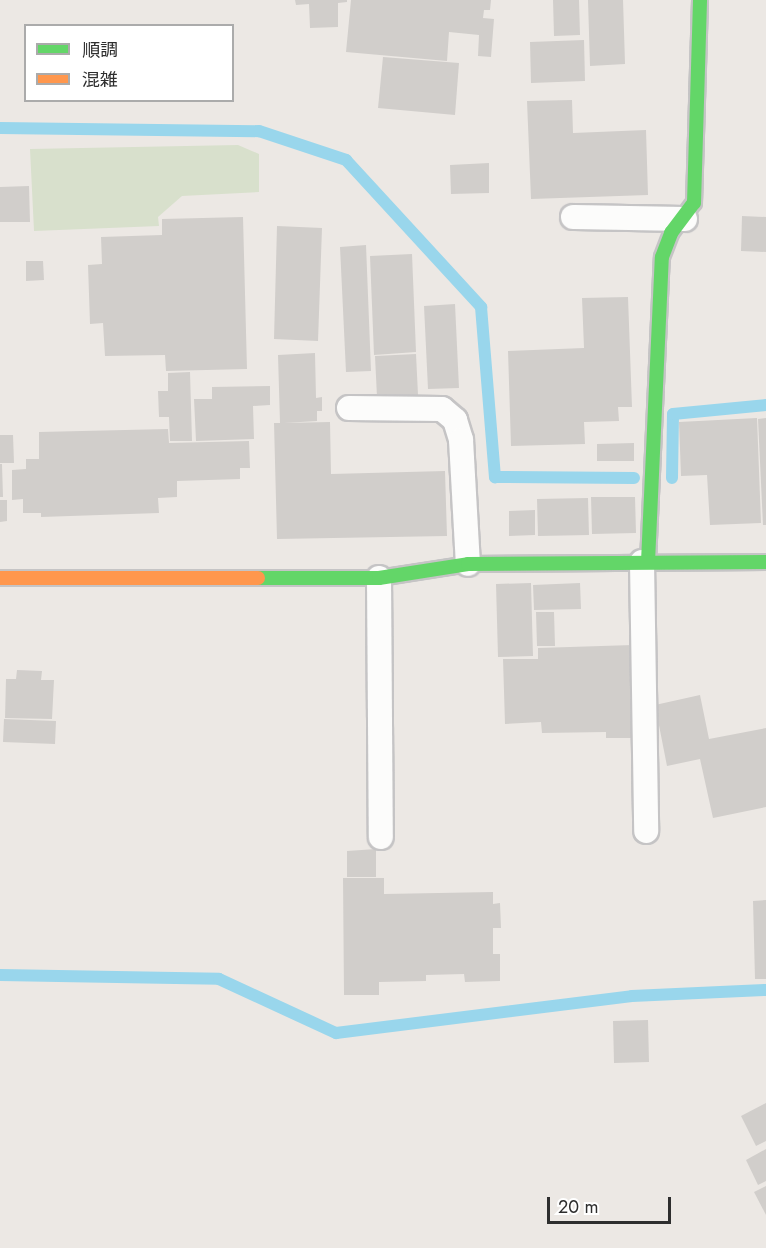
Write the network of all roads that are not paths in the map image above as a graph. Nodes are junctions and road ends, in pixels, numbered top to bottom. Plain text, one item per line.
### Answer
1 (700, 0) edge
2 (573, 217) dead end
3 (685, 219) junction
4 (349, 408) dead end
5 (645, 562) junction
6 (766, 562) edge
7 (468, 564) junction
8 (0, 578) edge
9 (379, 578) junction
10 (646, 831) dead end
11 (381, 837) dead end

1 - 3 street
2 - 3 lane
3 - 5 street
4 - 7 lane
5 - 6 street
5 - 7 street
5 - 10 lane
7 - 9 street
8 - 9 street
9 - 11 lane

